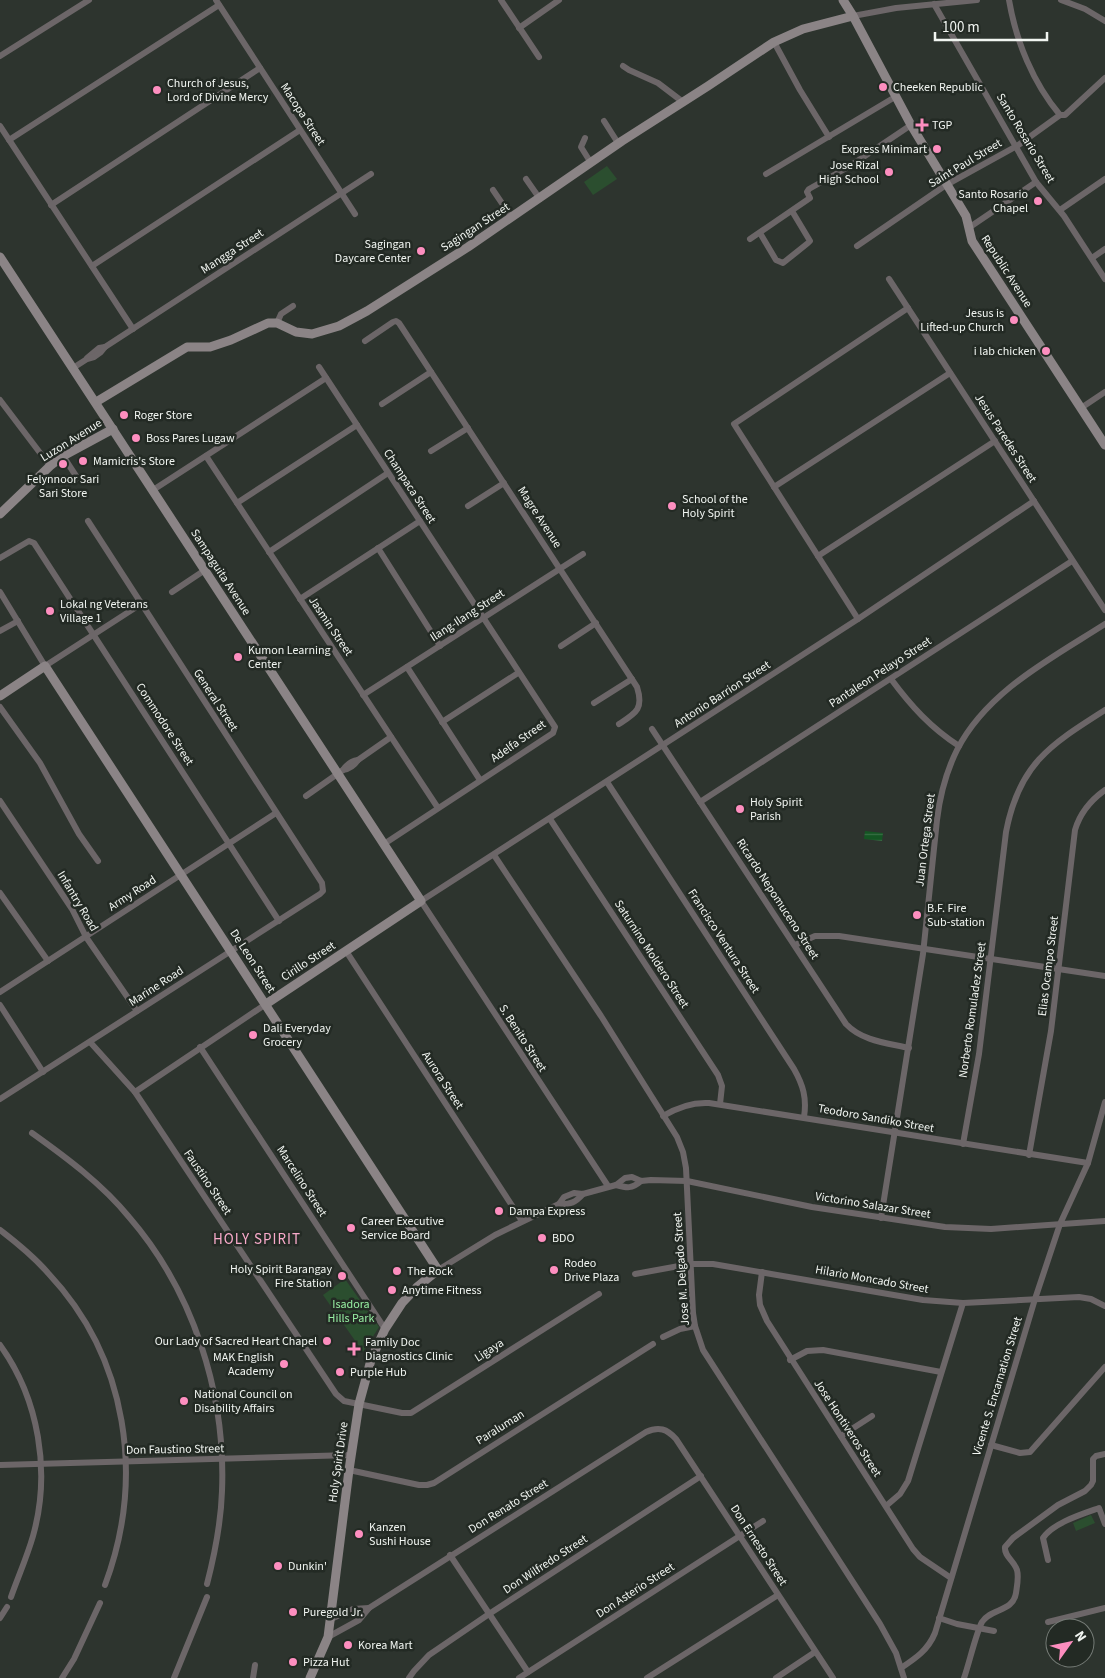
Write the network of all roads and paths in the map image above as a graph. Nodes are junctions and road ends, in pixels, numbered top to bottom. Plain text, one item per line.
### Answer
1 (89, 0) edge
2 (501, 0) edge
3 (559, 0) edge
4 (842, 0) edge
5 (977, 0) edge
6 (1009, 0) edge
7 (1061, 0) edge
8 (218, 2) edge
9 (934, 4) junction
10 (853, 16) junction
11 (1105, 21) edge
12 (519, 28) junction
13 (774, 42) junction
14 (0, 56) edge
15 (539, 57) dead end
16 (623, 66) dead end
17 (260, 68) junction
18 (1105, 78) edge
19 (895, 96) junction
20 (684, 102) junction
21 (1060, 115) junction
22 (604, 121) dead end
23 (911, 125) junction
24 (0, 126) edge
25 (300, 130) junction
26 (829, 137) junction
27 (585, 138) dead end
28 (9, 140) junction
29 (618, 143) junction
30 (1017, 146) junction
31 (591, 163) junction
32 (371, 174) dead end
33 (766, 174) dead end
34 (526, 179) dead end
35 (1105, 179) edge
36 (1036, 182) junction
37 (946, 186) junction
38 (493, 190) dead end
39 (341, 193) junction
40 (540, 199) junction
41 (51, 205) junction
42 (1060, 210) junction
43 (792, 211) junction
44 (355, 214) dead end
45 (512, 218) junction
46 (970, 227) junction
47 (760, 233) junction
48 (750, 239) dead end
49 (856, 246) dead end
50 (1105, 249) edge
51 (0, 257) edge
52 (1092, 258) junction
53 (92, 266) junction
54 (889, 279) dead end
55 (1105, 279) edge
56 (293, 306) dead end
57 (908, 308) junction
58 (277, 323) junction
59 (133, 329) junction
60 (365, 341) dead end
61 (319, 367) dead end
62 (73, 368) junction
63 (431, 372) junction
64 (950, 374) junction
65 (326, 378) junction
66 (1105, 392) edge
67 (0, 400) edge
68 (96, 402) junction
69 (382, 404) dead end
70 (1081, 408) junction
71 (356, 425) junction
72 (113, 428) junction
73 (468, 428) junction
74 (995, 441) junction
75 (1105, 445) edge
76 (431, 451) dead end
77 (63, 456) junction
78 (206, 456) junction
79 (50, 466) junction
80 (388, 473) junction
81 (78, 479) dead end
82 (504, 483) junction
83 (774, 487) junction
84 (153, 490) junction
85 (1034, 501) junction
86 (237, 503) junction
87 (468, 506) dead end
88 (0, 514) edge
89 (88, 521) dead end
90 (420, 521) junction
91 (378, 548) junction
92 (268, 552) junction
93 (583, 554) dead end
94 (818, 556) junction
95 (0, 558) edge
96 (1072, 561) junction
97 (560, 569) junction
98 (205, 570) junction
99 (0, 592) edge
100 (172, 592) dead end
101 (300, 599) junction
102 (141, 604) junction
103 (1105, 610) edge
104 (482, 618) junction
105 (858, 619) junction
106 (18, 620) junction
107 (596, 624) junction
108 (1105, 624) edge
109 (0, 631) edge
110 (94, 635) junction
111 (440, 646) junction
112 (561, 646) dead end
113 (45, 666) junction
114 (407, 667) junction
115 (518, 673) junction
116 (632, 679) junction
117 (891, 679) junction
118 (364, 695) junction
119 (0, 696) edge
120 (594, 703) dead end
121 (0, 707) edge
122 (1105, 710) edge
123 (442, 722) junction
124 (619, 724) dead end
125 (652, 729) dead end
126 (391, 737) junction
127 (663, 746) junction
128 (959, 746) junction
129 (340, 772) junction
130 (480, 780) junction
131 (607, 782) junction
132 (1105, 790) edge
133 (306, 796) dead end
134 (0, 801) edge
135 (700, 802) junction
136 (438, 808) junction
137 (276, 813) junction
138 (550, 819) junction
139 (229, 844) junction
140 (384, 844) junction
141 (494, 855) junction
142 (98, 860) dead end
143 (182, 874) junction
144 (323, 890) joint
145 (0, 893) edge
146 (421, 901) junction
147 (279, 921) junction
148 (86, 936) junction
149 (795, 945) junction
150 (924, 947) junction
151 (232, 951) junction
152 (346, 951) junction
153 (990, 958) junction
154 (48, 961) junction
155 (1059, 968) junction
156 (1105, 976) edge
157 (0, 992) edge
158 (266, 1004) junction
159 (0, 1005) edge
160 (137, 1011) junction
161 (90, 1042) junction
162 (200, 1047) junction
163 (909, 1048) junction
164 (43, 1072) junction
165 (135, 1092) junction
166 (0, 1099) edge
167 (1105, 1102) edge
168 (720, 1104) junction
169 (663, 1116) junction
170 (804, 1118) junction
171 (895, 1133) junction
172 (32, 1134) dead end
173 (963, 1144) junction
174 (1029, 1154) junction
175 (1088, 1163) junction
176 (641, 1181) junction
177 (687, 1181) junction
178 (616, 1185) junction
179 (608, 1186) junction
180 (881, 1218) junction
181 (522, 1221) junction
182 (1105, 1221) edge
183 (1060, 1224) junction
184 (0, 1230) edge
185 (690, 1264) junction
186 (438, 1270) junction
187 (762, 1272) junction
188 (635, 1274) dead end
189 (599, 1294) dead end
190 (1035, 1299) junction
191 (963, 1303) junction
192 (1105, 1306) edge
193 (695, 1326) junction
194 (385, 1328) junction
195 (663, 1337) dead end
196 (652, 1344) dead end
197 (0, 1345) edge
198 (790, 1360) junction
199 (1105, 1367) edge
200 (941, 1372) junction
201 (359, 1404) junction
202 (872, 1416) dead end
203 (662, 1428) joint
204 (841, 1436) junction
205 (991, 1445) junction
206 (1105, 1454) edge
207 (351, 1455) junction
208 (222, 1460) junction
209 (127, 1461) junction
210 (41, 1464) junction
211 (0, 1465) edge
212 (349, 1470) junction
213 (701, 1476) junction
214 (886, 1506) junction
215 (763, 1521) dead end
216 (1105, 1524) edge
217 (739, 1536) junction
218 (450, 1555) junction
219 (1048, 1560) dead end
220 (951, 1578) junction
221 (207, 1584) dead end
222 (105, 1585) dead end
223 (778, 1595) junction
224 (11, 1597) dead end
225 (207, 1597) dead end
226 (100, 1603) dead end
227 (7, 1607) dead end
228 (369, 1608) junction
229 (1105, 1608) edge
230 (489, 1614) junction
231 (0, 1618) edge
232 (939, 1618) junction
233 (1064, 1618) edge
234 (331, 1619) junction
235 (980, 1629) junction
236 (994, 1631) dead end
237 (328, 1637) junction
238 (815, 1652) junction
239 (255, 1665) dead end
240 (901, 1668) junction
241 (528, 1672) junction
242 (62, 1678) edge
243 (174, 1678) edge
244 (253, 1678) edge
245 (310, 1678) edge
246 (409, 1678) edge
247 (519, 1678) edge
248 (647, 1678) edge
249 (776, 1678) edge
250 (832, 1678) edge
251 (904, 1678) edge
252 (964, 1678) edge

1 - 14 street
2 - 12 street
3 - 12 street
4 - 10 main road, Republic Avenue
5 - 9 street
6 - 21 street
7 - 11 street
8 - 17 street, Macopa Street
8 - 28 street
9 - 10 street
9 - 30 street, Santo Rosario Street
10 - 13 main road, Sagingan Street
10 - 19 main road, Republic Avenue
12 - 15 street
13 - 20 main road, Sagingan Street
13 - 26 street
16 - 20 street
17 - 25 street, Macopa Street
17 - 41 street
18 - 21 street, Saint Paul Street
19 - 23 main road, Republic Avenue
19 - 26 street
20 - 29 main road, Sagingan Street
21 - 30 street, Saint Paul Street
22 - 29 street
23 - 37 main road, Republic Avenue
23 - 43 street
24 - 28 street
25 - 39 street, Macopa Street
25 - 53 street
26 - 33 street
27 - 31 street
28 - 41 street
29 - 31 main road, Sagingan Street
30 - 36 street, Santo Rosario Street
30 - 37 street, Saint Paul Street
31 - 40 main road, Sagingan Street
32 - 39 street, Mangga Street
34 - 40 street
35 - 42 street
36 - 42 street, Santo Rosario Street
36 - 46 street
37 - 46 main road, Republic Avenue
37 - 49 street, Saint Paul Street
38 - 45 street
39 - 44 street, Macopa Street
39 - 59 street, Mangga Street
40 - 45 main road, Sagingan Street
41 - 53 street
42 - 52 street, Santo Rosario Street
43 - 47 street
43 - 47 street
45 - 58 main road, Sagingan Street
46 - 70 main road, Republic Avenue
47 - 48 street
50 - 52 street
51 - 62 main road, Sampaguita Avenue
52 - 55 street, Santo Rosario Street
53 - 59 street
54 - 57 street, Jesus Paredes Street
56 - 58 street
57 - 64 street, Jesus Paredes Street
57 - 83 street
58 - 68 main road
59 - 62 street, Mangga Street
60 - 63 street, Magre Avenue
61 - 65 street, Champaca Street
62 - 68 main road, Sampaguita Avenue
63 - 69 street
63 - 73 street, Magre Avenue
64 - 74 street, Jesus Paredes Street
64 - 83 street
65 - 71 street, Champaca Street
65 - 78 street
66 - 70 street
67 - 79 street
68 - 72 main road, Sampaguita Avenue
70 - 75 main road, Republic Avenue
71 - 80 street, Champaca Street
71 - 86 street
72 - 77 main road, Luzon Avenue
72 - 84 main road, Sampaguita Avenue
73 - 76 street
73 - 82 street, Magre Avenue
74 - 85 street, Jesus Paredes Street
74 - 94 street
77 - 79 main road, Luzon Avenue
77 - 81 street
78 - 84 street
78 - 86 street, Jasmin Street
79 - 88 main road, Luzon Avenue
80 - 90 street, Champaca Street
80 - 92 street
82 - 87 street
82 - 97 street, Magre Avenue
83 - 94 street
84 - 98 main road, Sampaguita Avenue
85 - 96 street, Jesus Paredes Street
85 - 105 street, Antonio Barrion Street
86 - 92 street, Jasmin Street
89 - 102 street, General Street
90 - 91 street
90 - 104 street, Champaca Street
91 - 101 street
91 - 111 street
92 - 101 street, Jasmin Street
93 - 97 street, Ilang-Ilang Street
94 - 105 street
95 - 110 street, Commodore Street
96 - 103 street, Jesus Paredes Street
96 - 117 street, Pantaleon Pelayo Street
97 - 104 street, Ilang-Ilang Street
97 - 107 street, Magre Avenue
98 - 100 street
98 - 129 main road, Sampaguita Avenue
99 - 106 street
101 - 118 street, Jasmin Street
102 - 110 street
102 - 137 street, General Street
104 - 111 street, Ilang-Ilang Street
104 - 115 street, Adelfa Street
105 - 127 street, Antonio Barrion Street
106 - 109 street
106 - 113 street
107 - 112 street
107 - 116 street, Magre Avenue
108 - 128 street, Juan Ortega Street
110 - 113 street
110 - 139 street, Commodore Street
111 - 114 street, Ilang-Ilang Street
113 - 119 main road
113 - 143 main road, De Leon Street
114 - 118 street, Ilang-Ilang Street
114 - 123 street
115 - 123 street
115 - 130 street, Adelfa Street
116 - 120 street
116 - 124 street, Magre Avenue
117 - 128 street
117 - 135 street, Pantaleon Pelayo Street
118 - 126 street, Jasmin Street
121 - 142 street
122 - 153 street, Norberto Romuladez Street
123 - 130 street
125 - 127 street, Ricardo Nepomuceno Street
126 - 129 street
126 - 136 street, Jasmin Street
127 - 131 street, Antonio Barrion Street
127 - 135 street, Ricardo Nepomuceno Street
128 - 150 street, Juan Ortega Street
129 - 133 street
129 - 140 main road, Sampaguita Avenue
130 - 136 street, Adelfa Street
131 - 138 street, Antonio Barrion Street
131 - 170 street, Francisco Ventura Street
132 - 155 street, Elias Ocampo Street
134 - 148 street, Infantry Road
135 - 149 street, Ricardo Nepomuceno Street
136 - 140 street, Adelfa Street
137 - 139 street, Army Road
137 - 144 street, General Street
138 - 141 street, Antonio Barrion Street
138 - 168 street, Saturnino Moldero Street
139 - 143 street, Army Road
139 - 147 street, Commodore Street
140 - 146 main road, Sampaguita Avenue
141 - 146 street, Antonio Barrion Street
141 - 169 street, Jose M. Delgado Street
143 - 148 street, Army Road
143 - 151 main road, De Leon Street
144 - 147 street, Marine Road
145 - 154 street
146 - 152 main road, Cirillo Street
146 - 179 street, S. Benito Street
147 - 151 street, Marine Road
148 - 154 street, Army Road
148 - 160 street, Infantry Road
149 - 150 street
149 - 163 street, Ricardo Nepomuceno Street
150 - 153 street
150 - 163 street, Juan Ortega Street
151 - 158 main road, De Leon Street
151 - 160 street, Marine Road
152 - 158 main road, Cirillo Street
152 - 181 street, Aurora Street
153 - 155 street
153 - 173 street, Norberto Romuladez Street
154 - 157 street, Army Road
155 - 156 street
155 - 174 street, Elias Ocampo Street
158 - 162 street, Cirillo Street
158 - 186 main road, De Leon Street
159 - 164 street
160 - 161 street, Marine Road
161 - 164 street, Marine Road
161 - 165 street, Faustino Street
162 - 165 street, Cirillo Street
162 - 194 street, Marcelino Street
163 - 171 street, Juan Ortega Street
164 - 166 street, Marine Road
165 - 201 street, Faustino Street
167 - 175 street, Vicente S. Encarnation Street
168 - 169 street, Teodoro Sandiko Street
168 - 170 street, Teodoro Sandiko Street
169 - 177 street, Jose M. Delgado Street
170 - 171 street, Teodoro Sandiko Street
171 - 173 street, Teodoro Sandiko Street
171 - 180 street, Juan Ortega Street
172 - 208 street
173 - 174 street, Teodoro Sandiko Street
174 - 175 street, Teodoro Sandiko Street
175 - 183 street, Vicente S. Encarnation Street
176 - 177 street, Victorino Salazar Street
176 - 178 street, Victorino Salazar Street
176 - 178 street, Victorino Salazar Street
177 - 180 street, Victorino Salazar Street
177 - 185 street, Jose M. Delgado Street
178 - 179 street, Victorino Salazar Street
179 - 181 street, Victorino Salazar Street
180 - 183 street, Victorino Salazar Street
181 - 186 street, Victorino Salazar Street
182 - 183 street, Victorino Salazar Street
183 - 190 street, Vicente S. Encarnation Street
184 - 209 street
185 - 187 street, Hilario Moncado Street
185 - 188 street, Hilario Moncado Street
185 - 193 street, Jose M. Delgado Street
186 - 194 main road, Holy Spirit Drive
187 - 191 street, Hilario Moncado Street
187 - 198 street, Jose Hontiveros Street
189 - 201 street, Ligaya
190 - 191 street, Hilario Moncado Street
190 - 192 street, Hilario Moncado Street
190 - 205 street, Vicente S. Encarnation Street
191 - 200 street
193 - 195 street
193 - 240 street, Jose M. Delgado Street
194 - 201 main road, Holy Spirit Drive
196 - 212 street, Paraluman
197 - 210 street
198 - 200 street
198 - 204 street, Jose Hontiveros Street
199 - 205 street
200 - 214 street
201 - 207 main road, Holy Spirit Drive
202 - 204 street
203 - 213 street, Don Ernesto Street
203 - 218 street, Don Renato Street
204 - 214 street, Jose Hontiveros Street
205 - 220 street, Vicente S. Encarnation Street
206 - 235 street
207 - 208 street, Don Faustino Street
207 - 212 main road, Holy Spirit Drive
208 - 209 street, Don Faustino Street
208 - 221 street
209 - 210 street, Don Faustino Street
209 - 222 street
210 - 211 street, Don Faustino Street
210 - 224 street
212 - 234 main road, Holy Spirit Drive
213 - 217 street, Don Ernesto Street
213 - 230 street, Don Wilfredo Street
214 - 220 street, Jose Hontiveros Street
215 - 217 street, Don Asterio Street
216 - 219 street
217 - 223 street, Don Ernesto Street
217 - 241 street, Don Asterio Street
218 - 228 street, Don Renato Street
218 - 230 street
220 - 232 street, Vicente S. Encarnation Street
223 - 238 street, Don Ernesto Street
223 - 248 street
225 - 243 street
226 - 242 street
227 - 231 street
228 - 234 street, Don Renato Street
228 - 237 street, Don Renato Street
229 - 233 street
230 - 241 street
230 - 246 street, Don Wilfredo Street
232 - 235 street
232 - 240 street, Vicente S. Encarnation Street
234 - 237 main road, Holy Spirit Drive
235 - 236 street
235 - 252 street
237 - 245 main road, Holy Spirit Drive
238 - 249 street
238 - 250 street, Don Ernesto Street
239 - 244 street
240 - 251 street, Jose M. Delgado Street
241 - 247 street, Don Asterio Street

